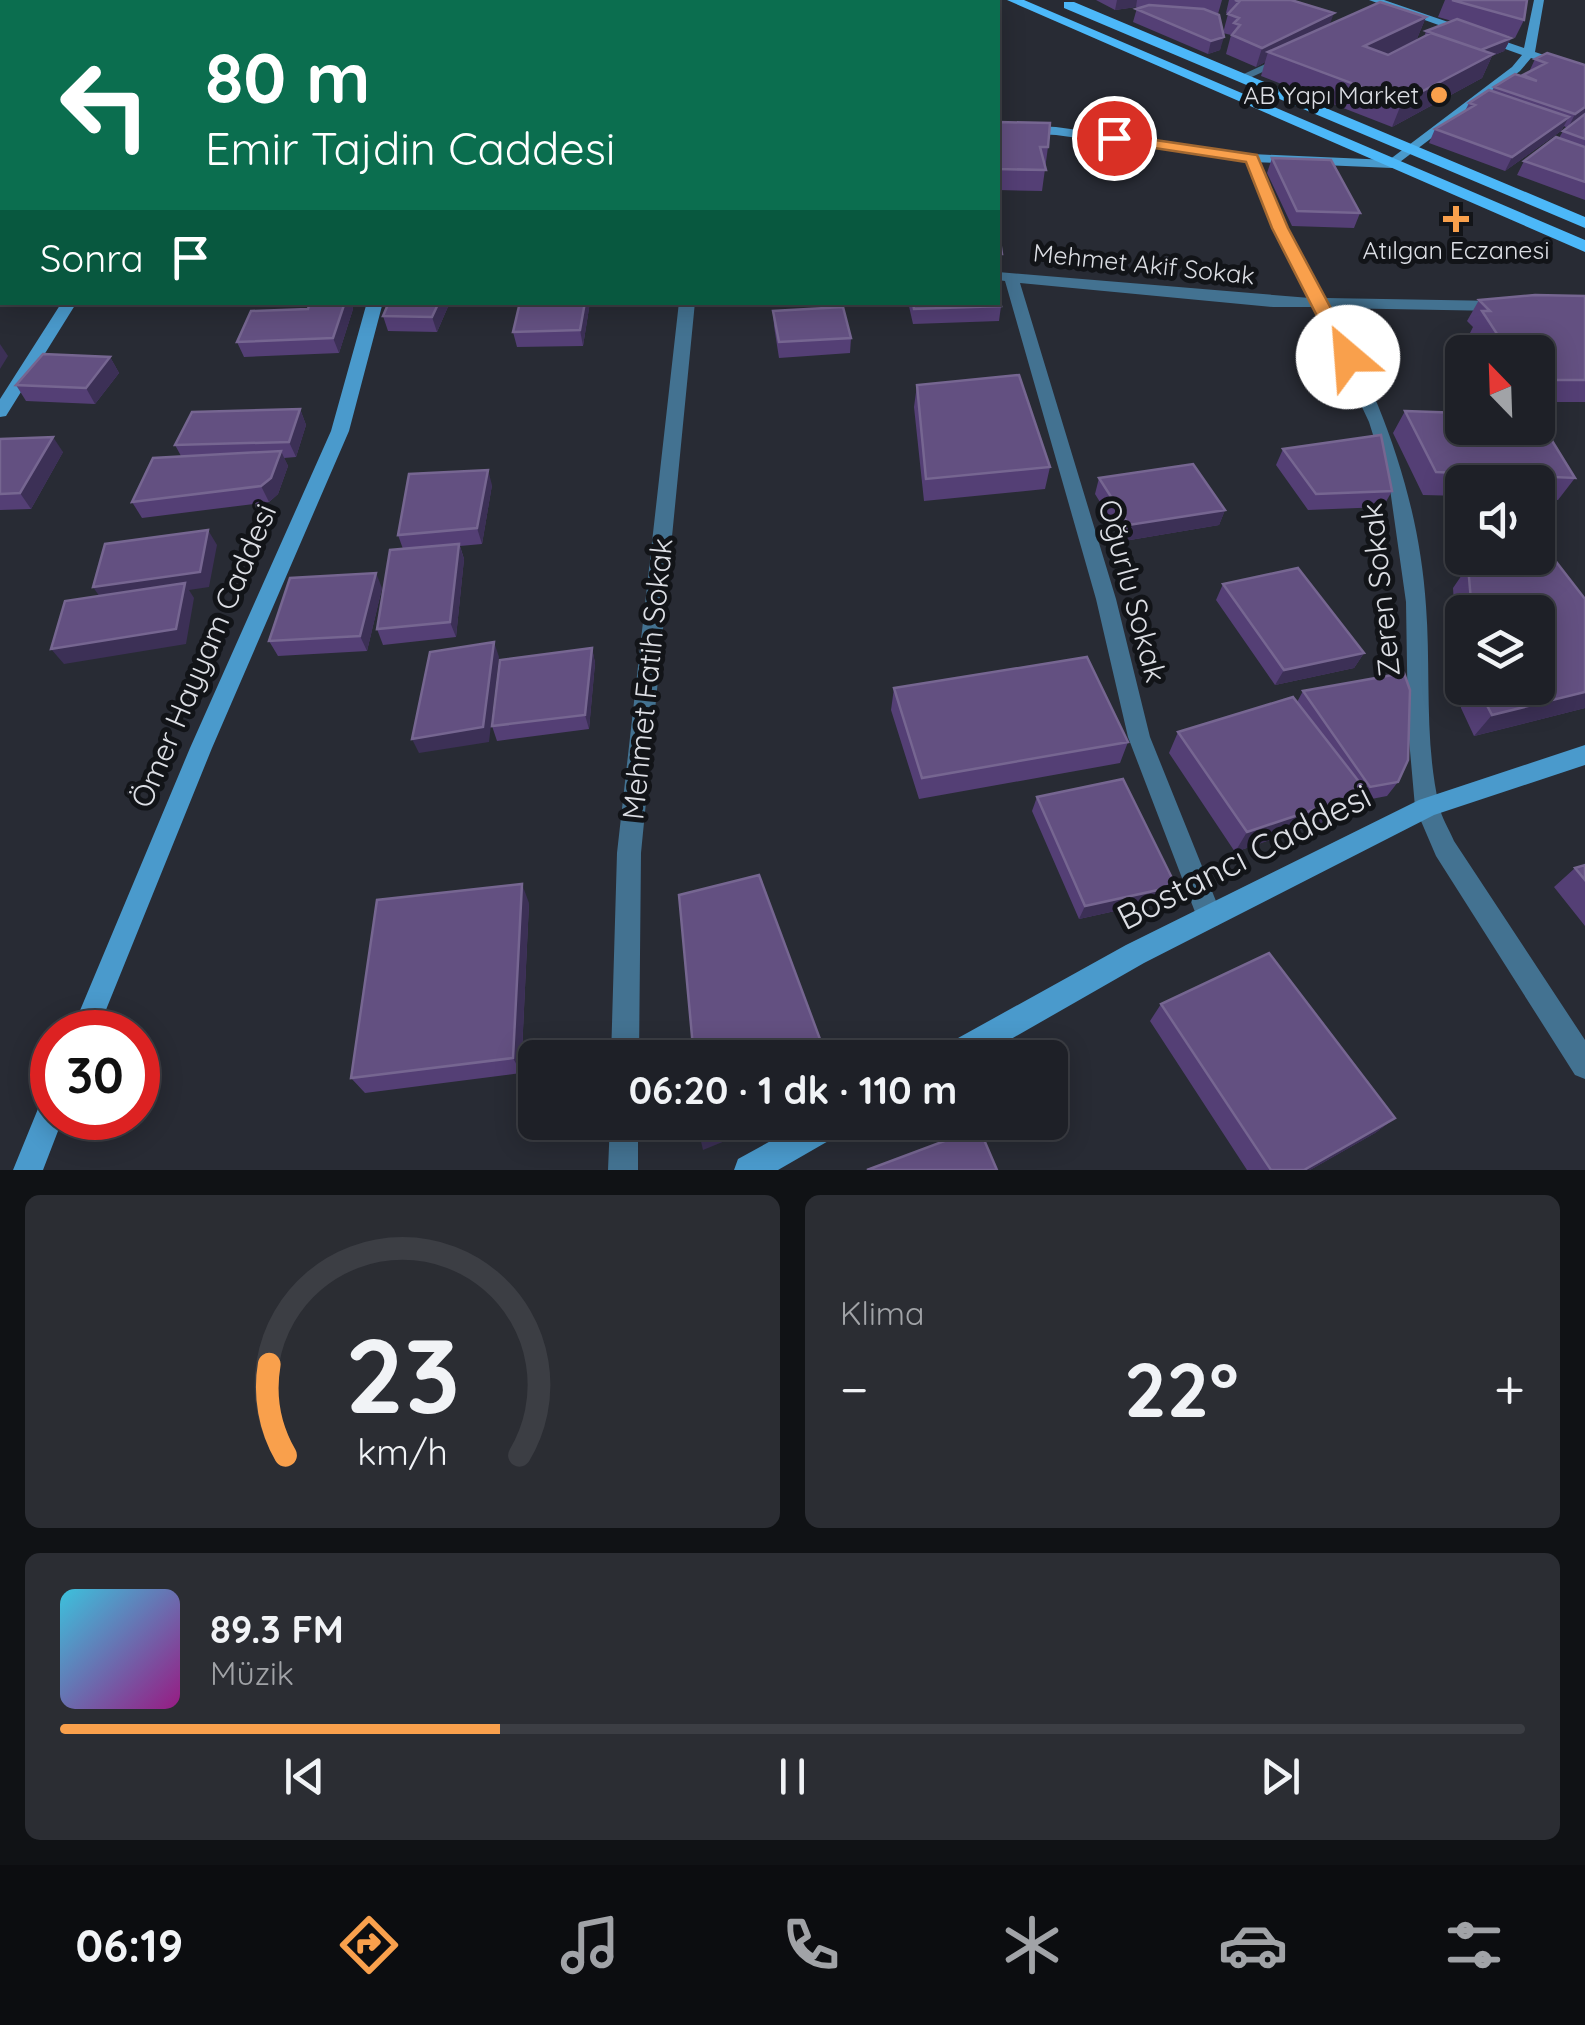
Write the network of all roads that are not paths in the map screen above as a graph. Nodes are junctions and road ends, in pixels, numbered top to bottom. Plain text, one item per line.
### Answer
1 (1013, 0) edge
2 (1056, 0) edge
3 (1539, 0) edge
4 (1379, 5) edge
5 (1300, 51) edge
6 (1529, 53) junction
7 (1585, 73) edge
8 (1241, 78) junction
9 (1000, 128) edge
10 (1411, 149) junction
11 (1252, 158) junction
12 (1392, 164) junction
13 (1585, 222) edge
14 (1585, 247) edge
15 (1004, 276) edge
16 (1319, 302) junction
17 (68, 305) edge
18 (374, 305) edge
19 (687, 305) edge
20 (1526, 305) edge
21 (0, 412) edge
22 (1585, 756) edge
23 (1426, 807) junction
24 (1209, 916) junction
25 (93, 1010) edge
26 (626, 1040) edge
27 (983, 1040) edge
28 (1585, 1065) edge
29 (40, 1140) edge
30 (624, 1140) edge
31 (802, 1140) edge
32 (28, 1170) edge
33 (623, 1170) edge
34 (749, 1170) edge

1 - 12 main road
2 - 8 main road
3 - 6 street
4 - 6 street
5 - 8 street
6 - 7 street
6 - 10 street
8 - 10 main road
9 - 11 street
10 - 12 street
10 - 13 main road
11 - 12 street
11 - 16 street, Zeren Sokak
12 - 14 main road
15 - 16 street, Mehmet Akif Sokak
15 - 24 street, Oğurlu Sokak
16 - 20 street, Mehmet Akif Sokak
16 - 23 street, Zeren Sokak
17 - 21 street
18 - 25 street, Ömer Hayyam Caddesi
19 - 26 street, Mehmet Fatih Sokak
22 - 23 street, Bostancı Caddesi
23 - 24 street, Bostancı Caddesi
23 - 28 street, Zeren Sokak
24 - 27 street, Bostancı Caddesi
29 - 32 street
30 - 33 street
31 - 34 street

